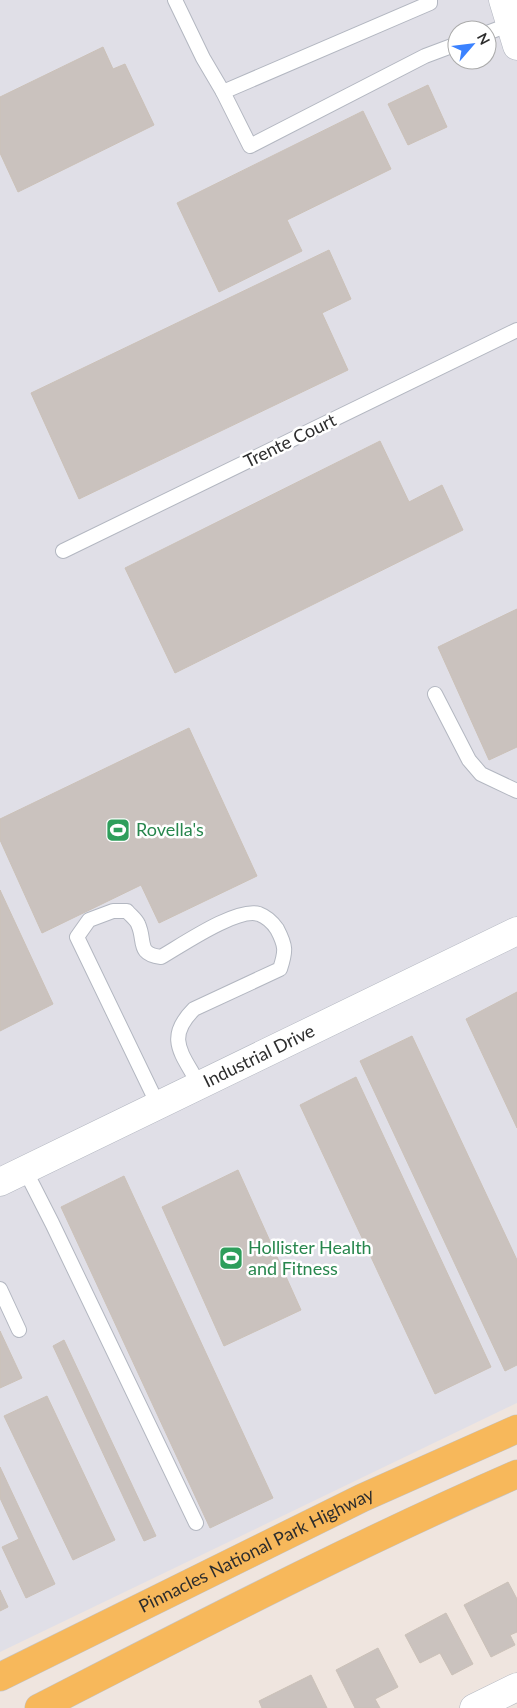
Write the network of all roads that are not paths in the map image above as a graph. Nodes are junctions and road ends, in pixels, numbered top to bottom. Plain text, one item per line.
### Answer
1 (175, 0) edge
2 (430, 0) edge
3 (447, 48) edge
4 (223, 92) junction
5 (517, 330) edge
6 (63, 551) dead end
7 (435, 694) dead end
8 (517, 791) edge
9 (517, 931) edge
10 (199, 1085) junction
11 (158, 1105) junction
12 (25, 1170) junction
13 (0, 1182) edge
14 (0, 1289) edge
15 (19, 1330) dead end
16 (517, 1429) edge
17 (517, 1474) edge
18 (196, 1523) dead end
19 (0, 1677) edge
20 (517, 1687) edge
21 (38, 1708) edge
22 (474, 1708) edge

1 - 4 lane
2 - 4 lane
3 - 4 lane
5 - 6 lane, Trente Court
7 - 8 lane
9 - 10 street, Industrial Drive
10 - 11 street, Industrial Drive
10 - 11 lane
11 - 12 street, Industrial Drive
12 - 13 street, Industrial Drive
12 - 18 lane
14 - 15 lane
16 - 19 main road, Pinnacles National Park Highway
17 - 21 main road
20 - 22 street

